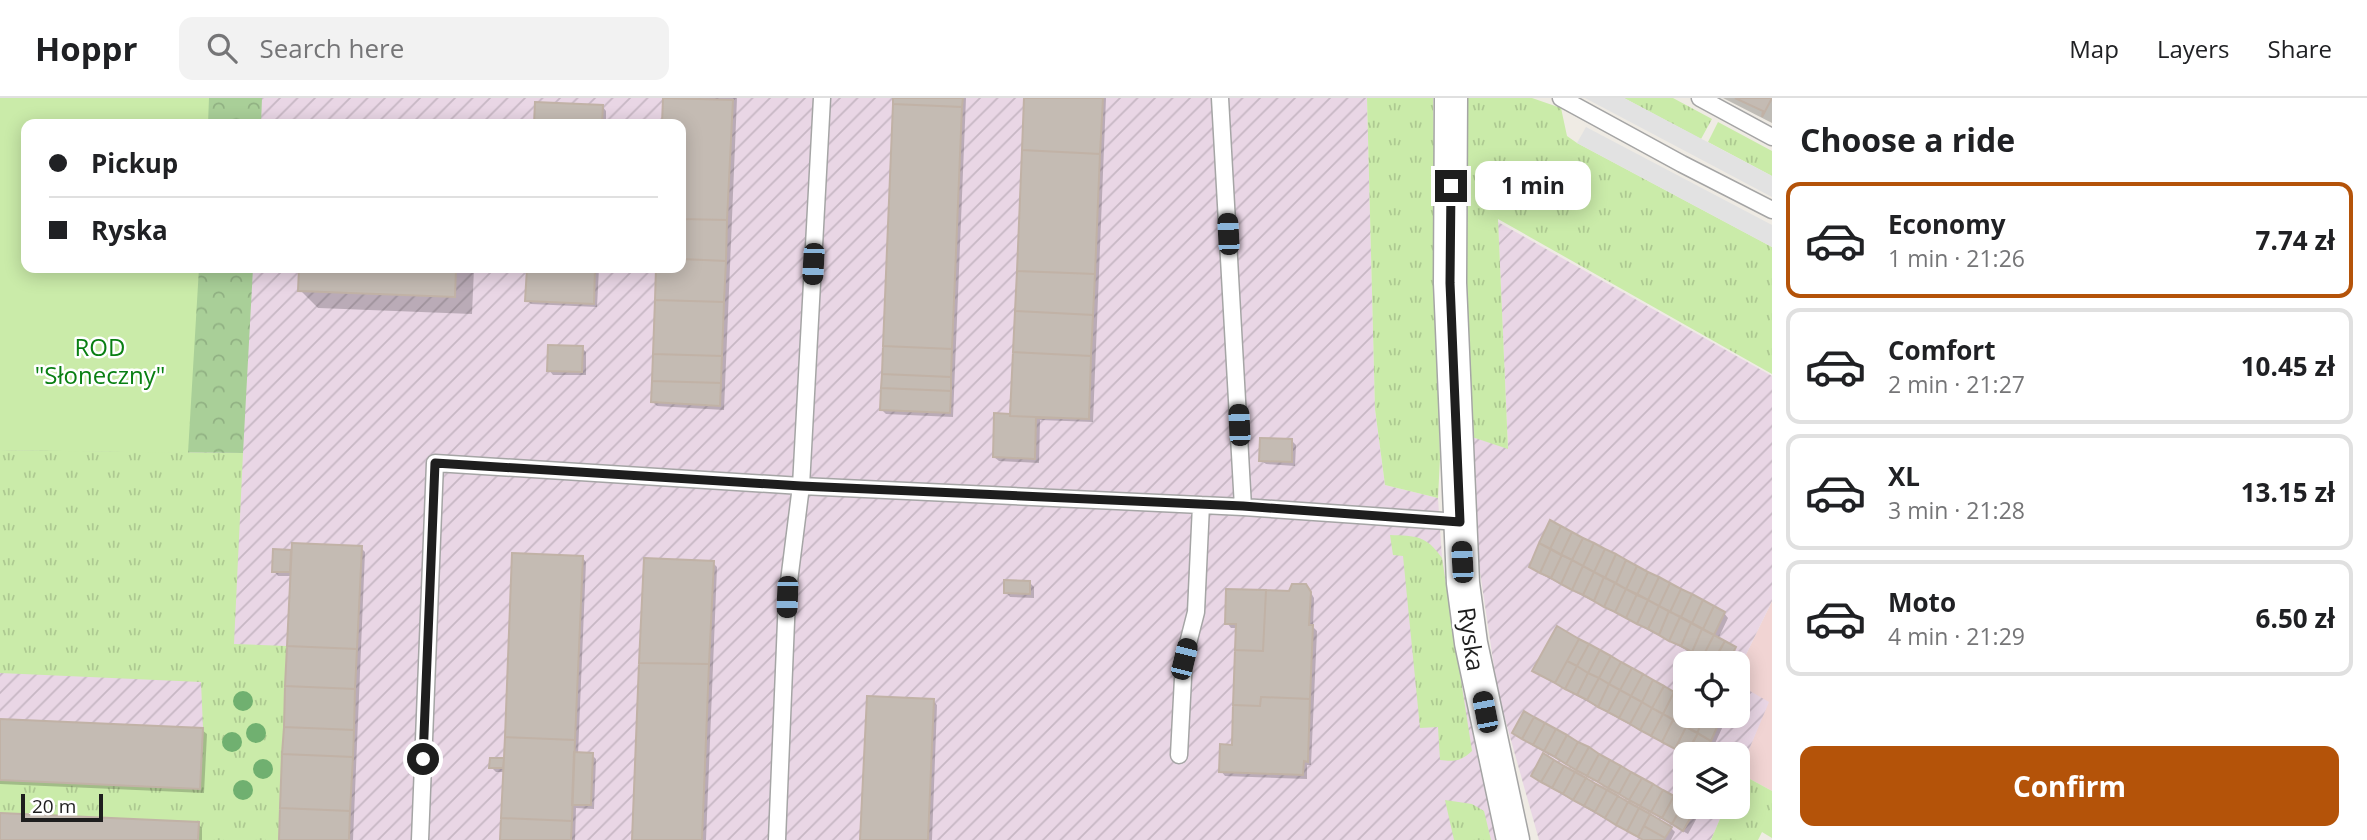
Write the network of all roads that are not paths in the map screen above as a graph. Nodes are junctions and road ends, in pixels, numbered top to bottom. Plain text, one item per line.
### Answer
1 (822, 98) edge
2 (1220, 98) edge
3 (1451, 98) edge
4 (1561, 98) edge
5 (1700, 98) edge
6 (1772, 137) edge
7 (1772, 210) edge
8 (801, 486) junction
9 (1201, 505) junction
10 (1243, 506) junction
11 (1460, 522) junction
12 (1179, 755) dead end
13 (420, 840) edge
14 (777, 840) edge
15 (1513, 840) edge

1 - 8 lane
2 - 10 lane
3 - 11 street, Ryska
4 - 7 lane
5 - 6 lane
8 - 9 lane
8 - 13 lane
8 - 14 lane
9 - 10 lane
9 - 12 lane
10 - 11 lane
11 - 15 street, Ryska

